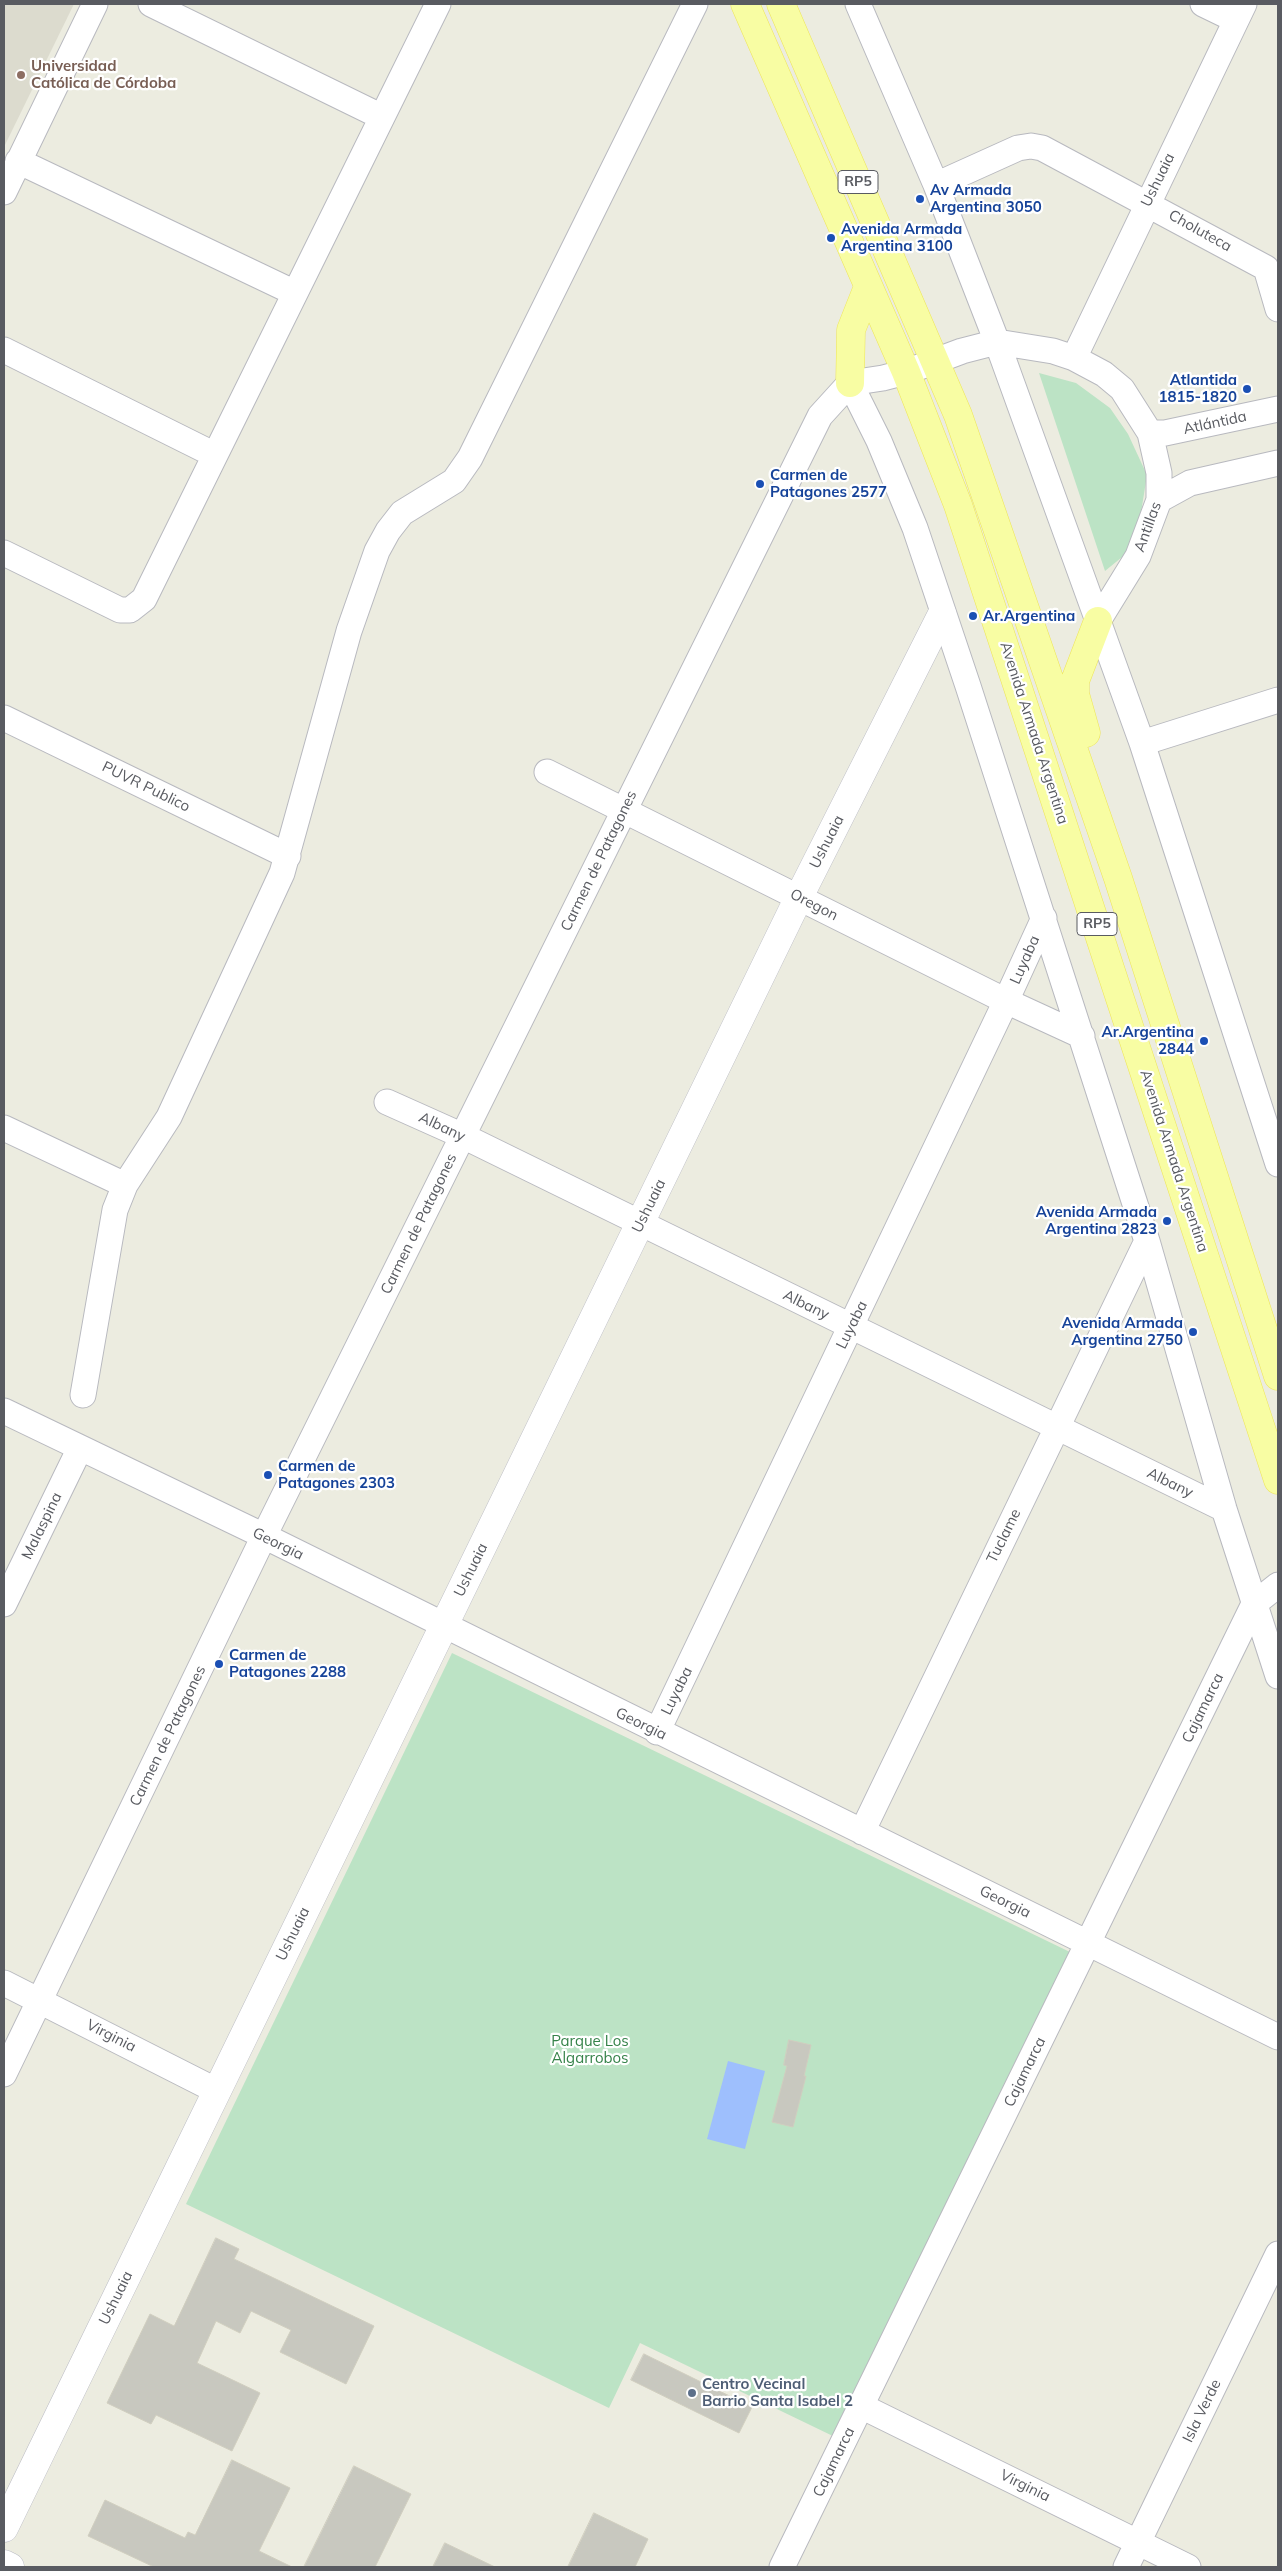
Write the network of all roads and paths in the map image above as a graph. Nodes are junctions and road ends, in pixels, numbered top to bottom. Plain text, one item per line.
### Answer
1 (95, 4) edge
2 (151, 4) edge
3 (438, 4) edge
4 (695, 4) edge
5 (745, 4) edge
6 (782, 4) edge
7 (858, 4) edge
8 (1203, 4) edge
9 (1240, 12) edge
10 (382, 117) junction
11 (18, 161) junction
12 (936, 185) junction
13 (4, 192) edge
14 (1147, 202) junction
15 (1272, 266) edge
16 (868, 287) junction
17 (295, 293) junction
18 (1278, 308) edge
19 (996, 342) junction
20 (4, 350) edge
21 (1074, 358) junction
22 (935, 360) junction
23 (906, 372) junction
24 (850, 383) junction
25 (1278, 409) edge
26 (1150, 433) junction
27 (215, 455) junction
28 (1278, 463) edge
29 (1159, 500) junction
30 (4, 553) edge
31 (942, 614) junction
32 (1098, 621) junction
33 (1278, 700) edge
34 (4, 718) edge
35 (1142, 744) junction
36 (547, 772) dead end
37 (624, 810) junction
38 (288, 856) junction
39 (1118, 878) junction
40 (799, 898) junction
41 (1044, 918) junction
42 (1006, 1001) junction
43 (1082, 1036) junction
44 (388, 1102) dead end
45 (4, 1128) edge
46 (463, 1136) junction
47 (1278, 1164) edge
48 (125, 1185) junction
49 (640, 1225) junction
50 (1147, 1241) junction
51 (851, 1327) junction
52 (1278, 1376) edge
53 (83, 1396) dead end
54 (4, 1411) edge
55 (1056, 1427) junction
56 (80, 1448) junction
57 (1278, 1480) edge
58 (1224, 1509) junction
59 (264, 1536) junction
60 (1278, 1585) edge
61 (4, 1604) edge
62 (1254, 1604) junction
63 (444, 1626) junction
64 (1278, 1676) edge
65 (658, 1732) junction
66 (862, 1832) junction
67 (1088, 1943) junction
68 (4, 1983) edge
69 (40, 2000) junction
70 (1278, 2037) edge
71 (4, 2074) edge
72 (217, 2091) junction
73 (1278, 2254) edge
74 (861, 2406) junction
75 (4, 2528) edge
76 (1138, 2542) junction
77 (4, 2564) edge
78 (10, 2567) edge
79 (782, 2567) edge
80 (1126, 2567) edge
81 (1188, 2567) edge

1 - 11 street
2 - 10 street
3 - 10 street
4 - 38 street
5 - 16 main road, Avenida Armada Argentina / RP5
6 - 22 main road, Avenida Armada Argentina / RP5
7 - 12 street
8 - 9 street
9 - 14 street, Ushuaia
10 - 17 street
11 - 13 street
11 - 17 street
12 - 14 street, Choluteca
12 - 19 street
14 - 15 street, Choluteca
14 - 21 street, Ushuaia
15 - 18 street, Choluteca
16 - 23 main road, Avenida Armada Argentina / RP5
16 - 24 main road
17 - 27 street
19 - 21 street, Antillas
19 - 22 street
19 - 32 street
20 - 27 street
21 - 26 street, Antillas
22 - 23 street
22 - 39 main road, Avenida Armada Argentina / RP5
23 - 24 street
23 - 57 main road, Avenida Armada Argentina / RP5
24 - 31 street
24 - 37 street, Carmen de Patagones
25 - 26 street, Atlántida
26 - 29 street, Antillas
27 - 30 street
28 - 29 street
29 - 32 street, Antillas
31 - 40 main road, Ushuaia
31 - 41 street
32 - 35 street
32 - 39 main road
33 - 35 street
34 - 38 street, PUVR Publico
35 - 47 street
36 - 37 street, Oregon
37 - 40 street, Oregon
37 - 46 street, Carmen de Patagones
38 - 48 street
39 - 52 main road, Avenida Armada Argentina / RP5
40 - 42 street, Oregon
40 - 49 main road, Ushuaia
41 - 42 street, Luyaba
41 - 43 street
42 - 43 street, Oregon
42 - 51 street, Luyaba
43 - 50 street
44 - 46 street, Albany
45 - 48 street
46 - 49 street, Albany
46 - 59 street, Carmen de Patagones
48 - 53 street
49 - 51 street, Albany
49 - 63 main road, Ushuaia
50 - 55 street, Tuclame
50 - 58 street
51 - 55 street, Albany
51 - 65 street, Luyaba
54 - 56 street, Georgia
55 - 58 street, Albany
55 - 66 street, Tuclame
56 - 59 street, Georgia
56 - 61 street, Malaspina
58 - 62 street
59 - 63 street, Georgia
59 - 69 street, Carmen de Patagones
60 - 62 street, Cajamarca
62 - 64 street
62 - 67 street, Cajamarca
63 - 65 street, Georgia
63 - 72 main road, Ushuaia
65 - 66 street, Georgia
66 - 67 street, Georgia
67 - 70 street, Georgia
67 - 74 street, Cajamarca
68 - 69 street, Virginia
69 - 71 street, Carmen de Patagones
69 - 72 street, Virginia
72 - 75 main road, Ushuaia
73 - 76 street, Isla Verde
74 - 76 street, Virginia
74 - 79 street, Cajamarca
76 - 80 street, Isla Verde
76 - 81 street, Virginia
77 - 78 main road

